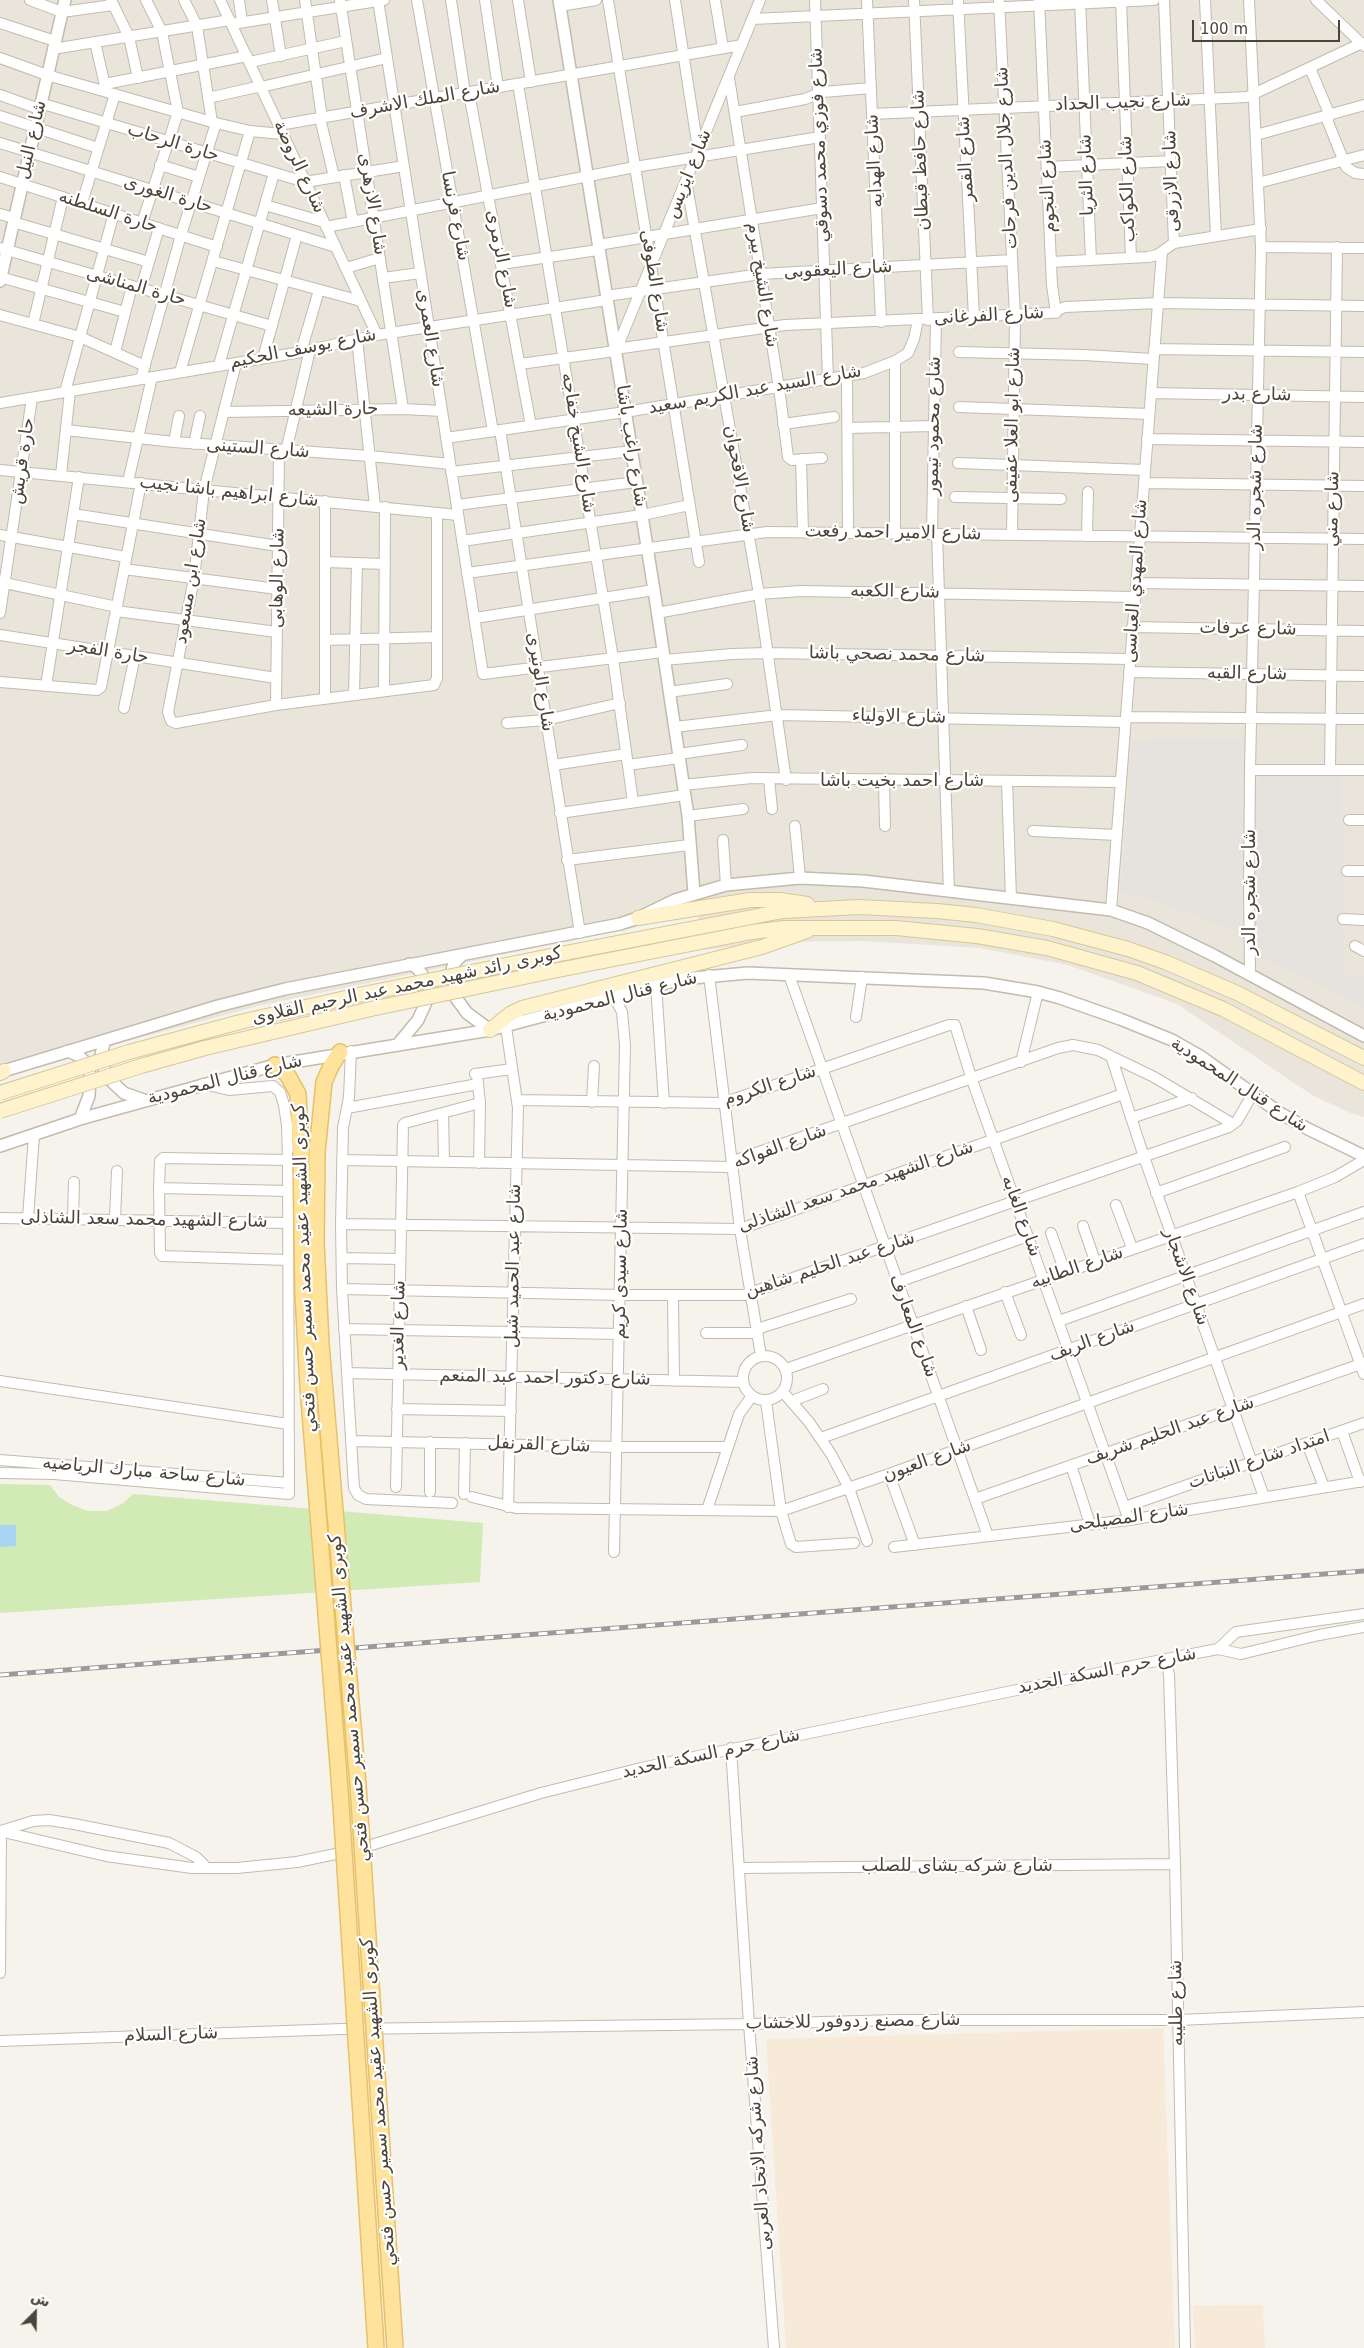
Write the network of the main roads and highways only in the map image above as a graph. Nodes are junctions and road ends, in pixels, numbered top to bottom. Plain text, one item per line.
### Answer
1 (820, 908) junction
2 (638, 918) road end
3 (815, 927) junction
4 (490, 1030) road end
5 (346, 1052) road end
6 (1364, 1058) edge
7 (275, 1064) road end
8 (1364, 1083) edge
9 (0, 1093) edge
10 (0, 1111) edge
11 (376, 2348) edge
12 (395, 2348) edge

1 - 2 main road
1 - 6 main road
1 - 9 main road, كوبرى رائد شهيد محمد عبد الرحيم القلاوى, bridge
3 - 4 main road
3 - 8 main road, كوبرى رائد شهيد محمد عبد الرحيم القلاوى
3 - 10 main road, كوبرى رائد شهيد محمد عبد الرحيم القلاوى, bridge
5 - 12 main road, كوبرى الشهيد عقيد محمد سمير حسن فتحي, bridge
7 - 11 main road, كوبرى الشهيد عقيد محمد سمير حسن فتحي, bridge

